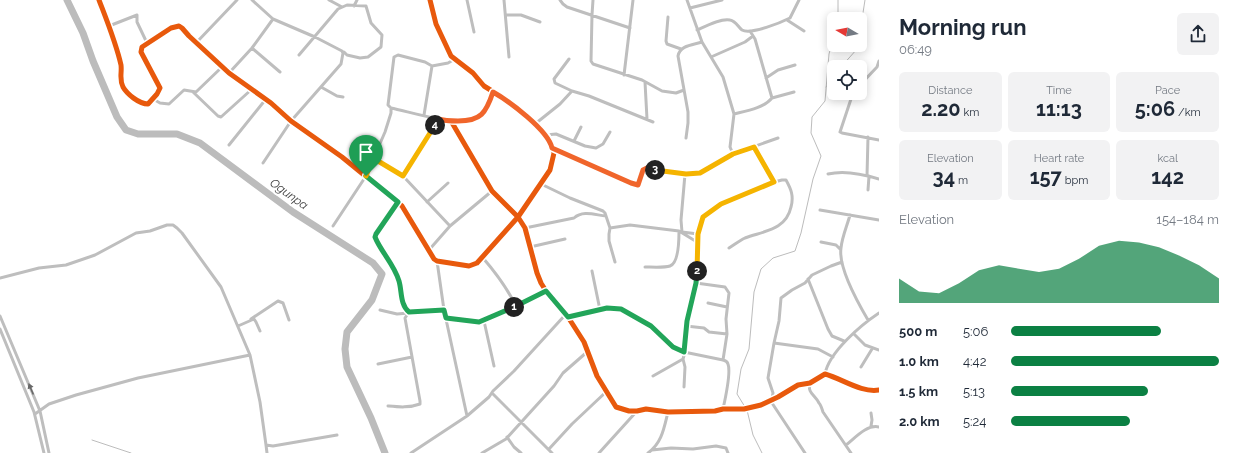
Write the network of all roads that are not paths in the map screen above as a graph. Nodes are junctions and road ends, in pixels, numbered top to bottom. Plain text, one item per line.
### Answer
1 (99, 0) edge
2 (237, 0) edge
3 (252, 0) edge
4 (329, 0) edge
5 (357, 0) edge
6 (430, 0) edge
7 (467, 0) edge
8 (504, 0) edge
9 (560, 0) edge
10 (594, 0) edge
11 (633, 0) edge
12 (687, 0) edge
13 (722, 0) edge
14 (798, 0) edge
15 (354, 6) junction
16 (342, 7) junction
17 (690, 8) junction
18 (506, 15) junction
19 (592, 15) junction
20 (668, 17) dead end
21 (273, 19) junction
22 (787, 20) junction
23 (540, 22) dead end
24 (109, 26) junction
25 (630, 28) junction
26 (697, 30) junction
27 (750, 31) junction
28 (804, 31) dead end
29 (474, 32) dead end
30 (753, 36) junction
31 (316, 37) junction
32 (196, 42) junction
33 (702, 42) junction
34 (146, 43) junction
35 (252, 48) junction
36 (681, 49) junction
37 (343, 53) junction
38 (299, 55) dead end
39 (711, 57) junction
40 (509, 58) dead end
41 (455, 59) junction
42 (569, 59) dead end
43 (879, 61) edge
44 (795, 65) dead end
45 (432, 66) junction
46 (222, 67) junction
47 (229, 72) junction
48 (280, 72) dead end
49 (624, 75) junction
50 (766, 78) junction
51 (867, 78) edge
52 (645, 82) junction
53 (321, 86) junction
54 (252, 89) junction
55 (684, 90) junction
56 (572, 91) junction
57 (193, 92) junction
58 (493, 92) junction
59 (794, 92) dead end
60 (343, 97) dead end
61 (772, 98) junction
62 (153, 99) junction
63 (266, 99) junction
64 (851, 100) edge
65 (391, 108) junction
66 (734, 114) junction
67 (424, 115) junction
68 (438, 119) junction
69 (647, 119) junction
70 (291, 121) junction
71 (451, 121) junction
72 (653, 122) dead end
73 (535, 124) junction
74 (581, 127) dead end
75 (610, 132) dead end
76 (546, 135) junction
77 (868, 137) junction
78 (686, 138) dead end
79 (778, 138) dead end
80 (879, 140) edge
81 (574, 141) junction
82 (229, 145) dead end
83 (754, 147) junction
84 (552, 148) junction
85 (733, 154) junction
86 (373, 158) junction
87 (262, 163) dead end
88 (686, 174) junction
89 (828, 174) dead end
90 (366, 176) junction
91 (403, 176) junction
92 (868, 176) junction
93 (879, 179) edge
94 (774, 182) junction
95 (448, 183) dead end
96 (540, 184) junction
97 (868, 190) dead end
98 (492, 191) junction
99 (398, 202) junction
100 (427, 202) junction
101 (820, 210) dead end
102 (850, 215) junction
103 (606, 216) junction
104 (518, 217) junction
105 (879, 220) edge
106 (333, 226) dead end
107 (450, 226) junction
108 (525, 228) junction
109 (610, 228) junction
110 (680, 232) junction
111 (698, 234) junction
112 (564, 240) dead end
113 (697, 242) junction
114 (821, 242) dead end
115 (530, 247) junction
116 (728, 248) dead end
117 (840, 249) junction
118 (429, 250) junction
119 (483, 258) junction
120 (437, 260) junction
121 (615, 262) dead end
122 (842, 262) junction
123 (644, 267) dead end
124 (592, 271) dead end
125 (0, 278) edge
126 (808, 279) junction
127 (696, 283) junction
128 (546, 291) junction
129 (708, 303) dead end
130 (516, 306) junction
131 (726, 306) junction
132 (380, 310) dead end
133 (444, 310) junction
134 (600, 310) junction
135 (409, 312) junction
136 (879, 313) edge
137 (567, 315) junction
138 (0, 316) edge
139 (446, 318) junction
140 (252, 319) junction
141 (289, 320) dead end
142 (868, 320) junction
143 (484, 321) junction
144 (238, 326) junction
145 (686, 326) junction
146 (0, 329) edge
147 (260, 331) dead end
148 (726, 334) junction
149 (854, 334) junction
150 (844, 342) junction
151 (774, 343) junction
152 (872, 348) junction
153 (879, 350) edge
154 (587, 352) junction
155 (685, 352) junction
156 (250, 355) junction
157 (833, 356) junction
158 (412, 357) junction
159 (683, 359) junction
160 (723, 360) junction
161 (378, 364) dead end
162 (494, 366) dead end
163 (861, 366) dead end
164 (825, 374) junction
165 (653, 376) dead end
166 (810, 383) junction
167 (684, 387) dead end
168 (879, 390) edge
169 (607, 391) junction
170 (492, 393) junction
171 (771, 400) junction
172 (388, 406) dead end
173 (723, 410) junction
174 (40, 411) junction
175 (637, 411) junction
176 (668, 412) junction
177 (871, 413) dead end
178 (35, 414) junction
179 (467, 416) junction
180 (521, 422) junction
181 (872, 426) junction
182 (879, 427) edge
183 (336, 435) dead end
184 (507, 437) junction
185 (266, 445) junction
186 (658, 445) junction
187 (846, 445) junction
188 (549, 449) junction
189 (660, 449) junction
190 (677, 449) junction
191 (652, 450) junction
192 (44, 453) edge
193 (49, 453) edge
194 (267, 453) edge
195 (411, 453) edge
196 (482, 453) edge
197 (521, 453) edge
198 (552, 453) edge
199 (599, 453) edge
200 (648, 453) edge
201 (679, 453) edge
202 (728, 453) edge
203 (805, 453) edge
204 (851, 453) edge

1 - 24 street
2 - 32 street
3 - 21 street
4 - 16 street
5 - 15 street
6 - 41 street
7 - 29 street
8 - 18 street
9 - 19 street
10 - 19 street
11 - 25 street
12 - 17 street
13 - 17 street
14 - 22 street
15 - 16 street
15 - 37 street
16 - 31 street
17 - 26 street
18 - 23 street
18 - 40 street
19 - 25 street
19 - 49 street
20 - 36 street
21 - 31 street
21 - 35 street
22 - 27 street
22 - 28 street
24 - 34 street
24 - 62 street
25 - 49 street
26 - 27 street
26 - 33 street
27 - 30 street
30 - 39 street
30 - 50 street
31 - 37 street
31 - 38 street
32 - 34 street
32 - 46 street
33 - 36 street
33 - 39 street
34 - 62 street
35 - 47 street
35 - 48 street
36 - 55 street
37 - 53 street
39 - 66 street
41 - 45 street
41 - 58 street
42 - 56 street
43 - 51 street
44 - 50 street
45 - 65 street
45 - 67 street
46 - 47 street
46 - 57 street
47 - 54 street
49 - 52 street
50 - 61 street
52 - 55 street
52 - 69 street
53 - 60 street
53 - 70 street
54 - 57 street
54 - 63 street
55 - 78 street
56 - 69 street
56 - 73 street
57 - 62 street
58 - 71 street
58 - 73 street
59 - 61 street
61 - 66 street
63 - 70 street
63 - 82 street
64 - 77 street
65 - 67 street
65 - 86 street
66 - 85 street
67 - 68 street
68 - 71 street
68 - 91 street
69 - 72 street
70 - 87 street
70 - 90 street
71 - 98 street
73 - 76 street
74 - 81 street
75 - 81 street
76 - 81 street
76 - 84 street
77 - 80 street
77 - 92 street
79 - 83 street
83 - 85 street
83 - 94 street
84 - 88 street
84 - 96 street
85 - 88 street
86 - 90 street
86 - 91 street
88 - 110 street
89 - 92 street
90 - 99 street
90 - 106 street
91 - 100 street
92 - 93 street
92 - 97 street
94 - 111 street
94 - 116 street
95 - 100 street
96 - 103 street
96 - 104 street
98 - 104 street
98 - 107 street
99 - 118 street
99 - 135 street
100 - 107 street
101 - 102 street
102 - 105 street
102 - 117 street
103 - 108 street
103 - 109 street
104 - 108 street
104 - 119 street
107 - 118 street
108 - 115 street
109 - 110 street
109 - 121 street
110 - 111 street
110 - 113 street
110 - 123 street
111 - 113 street
112 - 115 street
113 - 127 street
114 - 117 street
115 - 128 street
117 - 122 street
118 - 120 street
119 - 120 street
119 - 130 street
120 - 133 street
122 - 126 street
122 - 142 street
124 - 134 street
125 - 144 street
126 - 150 street
126 - 151 street
127 - 131 street
127 - 145 street
128 - 130 street
128 - 137 street
129 - 131 street
130 - 143 street
131 - 148 street
132 - 135 street
133 - 135 street
133 - 139 street
134 - 137 street
134 - 155 street
135 - 158 street
136 - 142 street
137 - 154 street
137 - 170 street
174 -> 138 street
139 - 143 street
139 - 179 street
140 - 141 street
140 - 144 street
140 - 147 street
142 - 149 street
143 - 162 street
144 - 156 street
145 - 148 street
145 - 155 street
146 - 178 street
148 - 160 street
149 - 150 street
149 - 152 street
150 - 157 street
151 - 157 street
151 - 171 street
152 - 153 street
152 - 163 street
154 - 169 street
154 - 180 street
155 - 159 street
155 - 160 street
156 - 174 street
156 - 185 street
157 - 164 street
158 - 161 street
158 - 172 street
159 - 165 street
159 - 167 street
160 - 173 street
164 - 166 street
164 - 168 street
166 - 171 street
166 - 187 street
169 - 175 street
169 - 188 street
170 - 179 street
170 - 180 street
171 - 173 street
171 - 203 street
173 - 176 street
174 - 178 street
174 - 193 street
175 - 176 street
175 - 199 street
176 - 186 street
177 - 181 street
178 - 192 street
179 - 195 street
180 - 184 street
180 - 188 street
181 - 182 street
181 - 187 street
183 - 185 street
184 - 196 street
184 - 197 street
185 - 194 street
186 - 189 street
186 - 191 street
187 - 204 street
188 - 198 street
189 - 190 street
189 - 191 street
190 - 201 street
190 - 202 street
191 - 200 street

